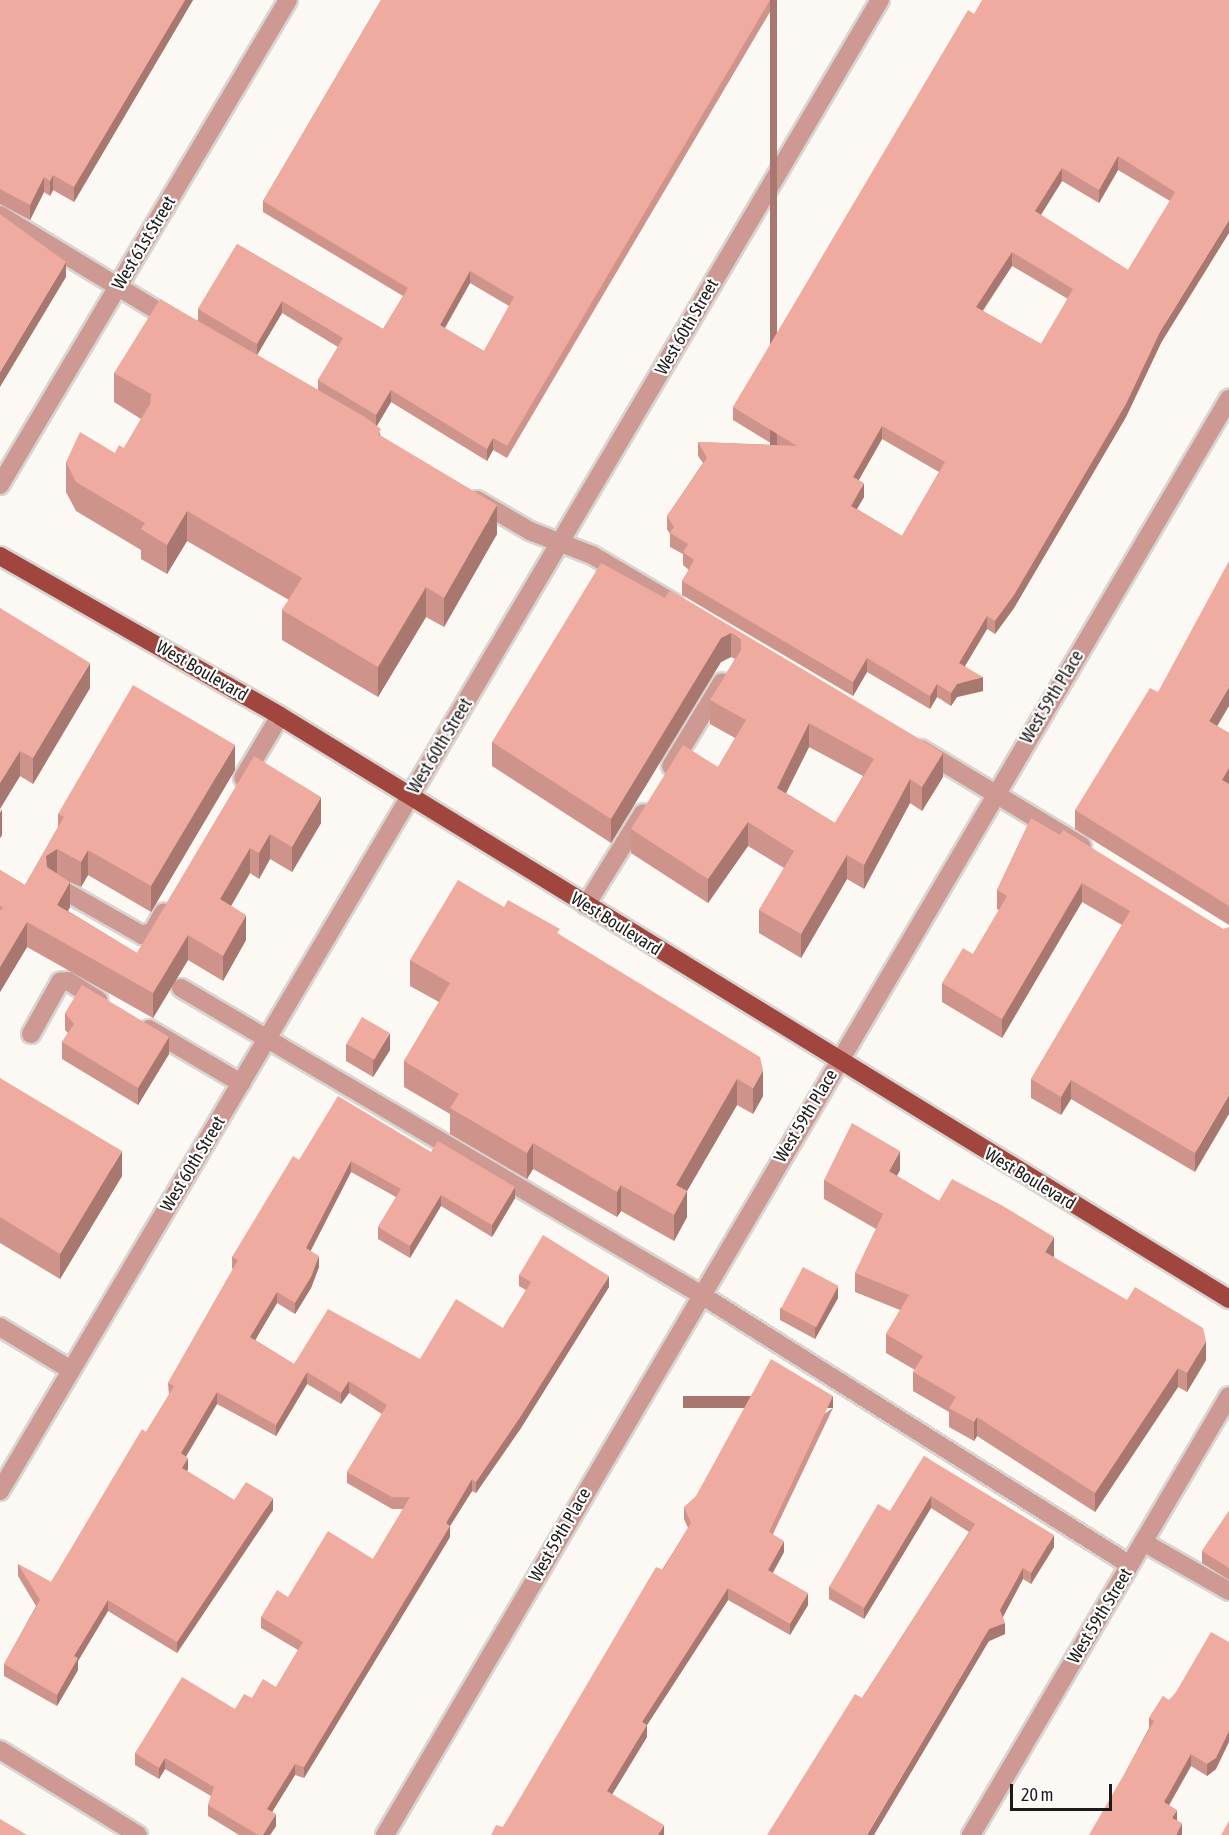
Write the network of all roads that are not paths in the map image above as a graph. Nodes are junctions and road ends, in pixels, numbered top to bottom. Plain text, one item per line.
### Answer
1 (288, 0) edge
2 (880, 0) edge
3 (0, 215) edge
4 (118, 287) junction
5 (195, 333) edge
6 (1229, 399) edge
7 (0, 485) edge
8 (456, 488) edge
9 (559, 544) junction
10 (0, 556) edge
11 (692, 614) edge
12 (731, 668) edge
13 (280, 716) junction
14 (905, 739) edge
15 (996, 793) junction
16 (411, 796) junction
17 (230, 800) edge
18 (1097, 856) edge
19 (56, 886) edge
20 (176, 891) edge
21 (586, 905) junction
22 (181, 988) dead end
23 (31, 1034) dead end
24 (268, 1037) junction
25 (837, 1062) junction
26 (241, 1083) junction
27 (700, 1294) junction
28 (1229, 1299) edge
29 (0, 1328) edge
30 (71, 1370) junction
31 (1229, 1396) edge
32 (0, 1491) edge
33 (1143, 1542) junction
34 (1130, 1565) junction
35 (1229, 1591) edge
36 (0, 1750) edge
37 (138, 1835) edge
38 (385, 1835) edge
39 (971, 1835) edge

1 - 4 street, West 61st Street
2 - 9 street, West 60th Street
3 - 4 street
4 - 5 street
4 - 7 street, West 61st Street
6 - 15 street, West 59th Place
8 - 9 street
9 - 11 street
9 - 16 street, West 60th Street
10 - 13 main road, West Boulevard
12 - 21 street
13 - 16 main road, West Boulevard
13 - 17 street
14 - 15 street
15 - 18 street
15 - 25 street, West 59th Place
16 - 21 main road, West Boulevard
16 - 24 street, West 60th Street
19 - 20 street
21 - 25 main road, West Boulevard
22 - 24 street
23 - 26 street
24 - 26 street, West 60th Street
24 - 27 street
25 - 27 street, West 59th Place
25 - 28 main road, West Boulevard
26 - 30 street, West 60th Street
27 - 34 street
27 - 38 street, West 59th Place
29 - 30 street
30 - 32 street, West 60th Street
31 - 33 street, West 59th Street
33 - 34 street, West 59th Street
33 - 35 street
34 - 39 street, West 59th Street
36 - 37 street

